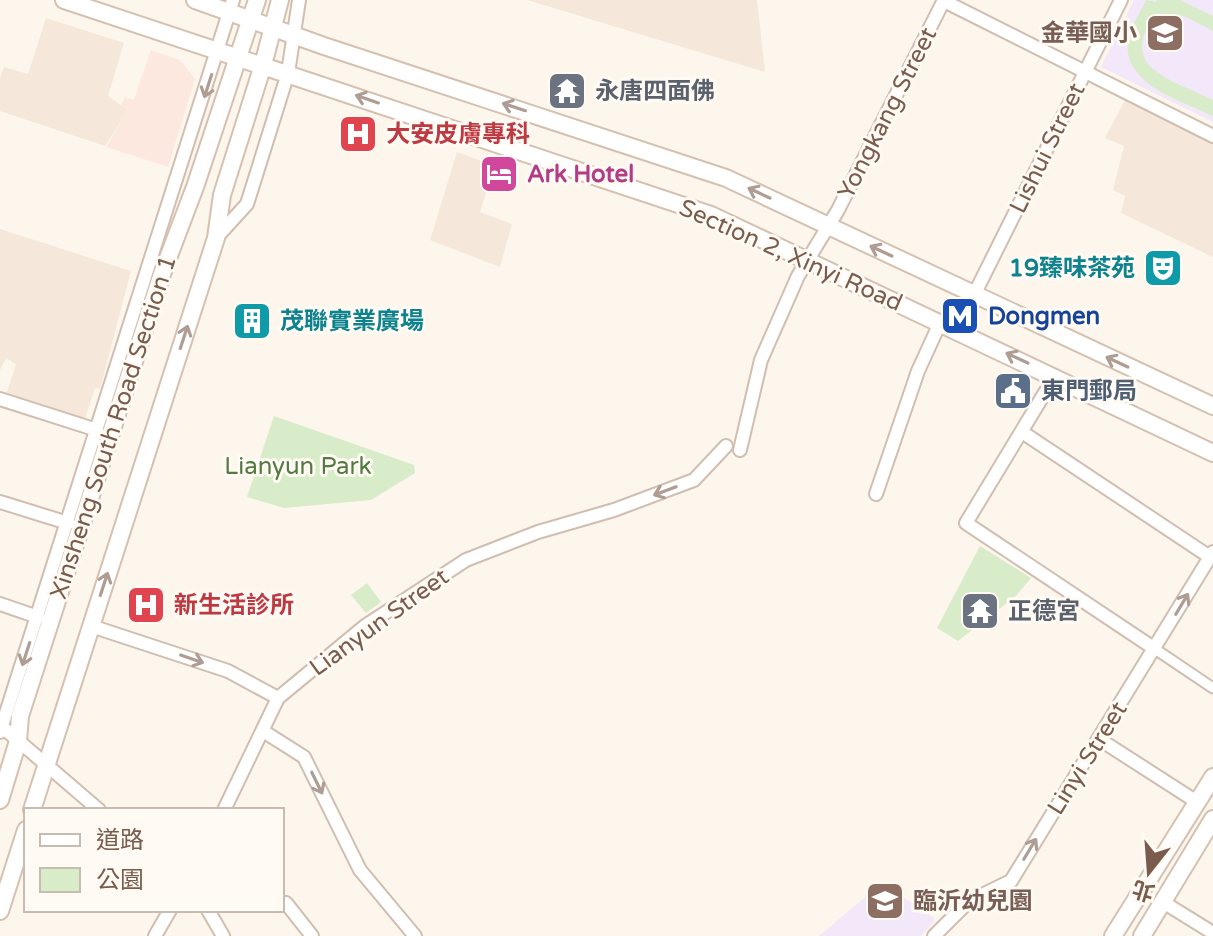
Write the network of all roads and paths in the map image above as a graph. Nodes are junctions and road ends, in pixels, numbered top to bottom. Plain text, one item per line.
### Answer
1 (64, 0) edge
2 (195, 0) edge
3 (257, 0) edge
4 (280, 0) edge
5 (299, 0) edge
6 (1121, 0) edge
7 (944, 1) edge
8 (232, 6) edge
9 (253, 19) junction
10 (274, 27) junction
11 (294, 34) junction
12 (219, 51) junction
13 (237, 57) junction
14 (263, 65) junction
15 (288, 73) junction
16 (1084, 73) junction
17 (1213, 136) edge
18 (829, 226) junction
19 (216, 238) junction
20 (808, 260) junction
21 (974, 295) junction
22 (940, 323) junction
23 (1055, 376) junction
24 (0, 399) edge
25 (1213, 406) edge
26 (97, 430) junction
27 (1022, 432) junction
28 (726, 446) dead end
29 (740, 450) dead end
30 (1213, 453) edge
31 (876, 494) dead end
32 (0, 502) edge
33 (68, 523) junction
34 (1212, 554) edge
35 (0, 604) edge
36 (38, 617) junction
37 (91, 626) junction
38 (1155, 649) junction
39 (1213, 688) edge
40 (278, 698) junction
41 (6, 731) edge
42 (263, 731) junction
43 (1099, 739) junction
44 (47, 765) junction
45 (1213, 777) edge
46 (0, 800) edge
47 (1197, 802) junction
48 (33, 808) edge
49 (97, 808) edge
50 (225, 808) edge
51 (1213, 819) edge
52 (24, 836) edge
53 (1163, 902) junction
54 (286, 903) dead end
55 (0, 911) edge
56 (169, 912) edge
57 (209, 912) edge
58 (1213, 933) edge
59 (155, 936) edge
60 (223, 936) edge
61 (312, 936) edge
62 (415, 936) edge
63 (934, 936) edge
64 (1113, 936) edge
65 (1142, 936) edge

1 - 12 main road, Section 2, Xinyi Road
2 - 8 main road, Section 2, Xinyi Road
3 - 9 main road, Xinsheng South Road Section 1
4 - 10 main road, Xinsheng South Road Section 1
5 - 11 street, Xinsheng South Road Section 1
6 - 16 street, Lishui Street
7 - 16 street
7 - 18 street, Yongkang Street
8 - 9 main road, Section 2, Xinyi Road
8 - 12 street, Xinsheng South Road Section 1
9 - 10 main road, Section 2, Xinyi Road
9 - 13 main road, Xinsheng South Road Section 1
10 - 11 main road, Section 2, Xinyi Road
10 - 14 main road, Xinsheng South Road Section 1
11 - 15 street, Xinsheng South Road Section 1
18 -> 11 main road, Section 2, Xinyi Road
12 - 13 main road, Section 2, Xinyi Road
12 -> 26 street, Xinsheng South Road Section 1
13 - 14 main road, Section 2, Xinyi Road
13 - 41 main road, Xinsheng South Road Section 1
14 - 15 main road, Section 2, Xinyi Road
14 - 19 main road, Xinsheng South Road Section 1
15 - 19 street, Xinsheng South Road Section 1
20 -> 15 main road, Section 2, Xinyi Road
16 - 17 street
16 - 21 street, Lishui Street
18 - 20 street
21 -> 18 main road, Section 2, Xinyi Road
37 -> 19 main road, Xinsheng South Road Section 1
20 - 22 main road, Section 2, Xinyi Road
20 - 29 street
25 -> 21 main road, Section 2, Xinyi Road
23 -> 22 main road, Section 2, Xinyi Road
22 - 31 street
23 - 27 street
23 - 30 main road, Section 2, Xinyi Road
24 - 26 street
26 - 33 street, Xinsheng South Road Section 1
27 - 34 street
27 - 38 street
28 -> 40 street, Lianyun Street
32 - 33 street
33 - 36 street, Xinsheng South Road Section 1
38 -> 34 street, Linyi Street
35 - 36 street
36 -> 41 street, Xinsheng South Road Section 1
37 -> 40 street
37 - 44 main road, Xinsheng South Road Section 1
38 - 39 street
38 - 43 street, Linyi Street
40 - 42 street, Lianyun Street
41 - 44 street
41 - 46 main road, Xinsheng South Road Section 1
42 - 50 street, Lianyun Street
42 -> 62 street
43 - 47 street
63 -> 43 street, Linyi Street
44 - 48 main road, Xinsheng South Road Section 1
44 - 49 street
45 - 47 main road
47 - 64 main road
51 - 53 main road
52 - 55 main road
53 - 58 street
53 - 65 main road
54 - 61 street
56 - 59 street
57 - 60 street

